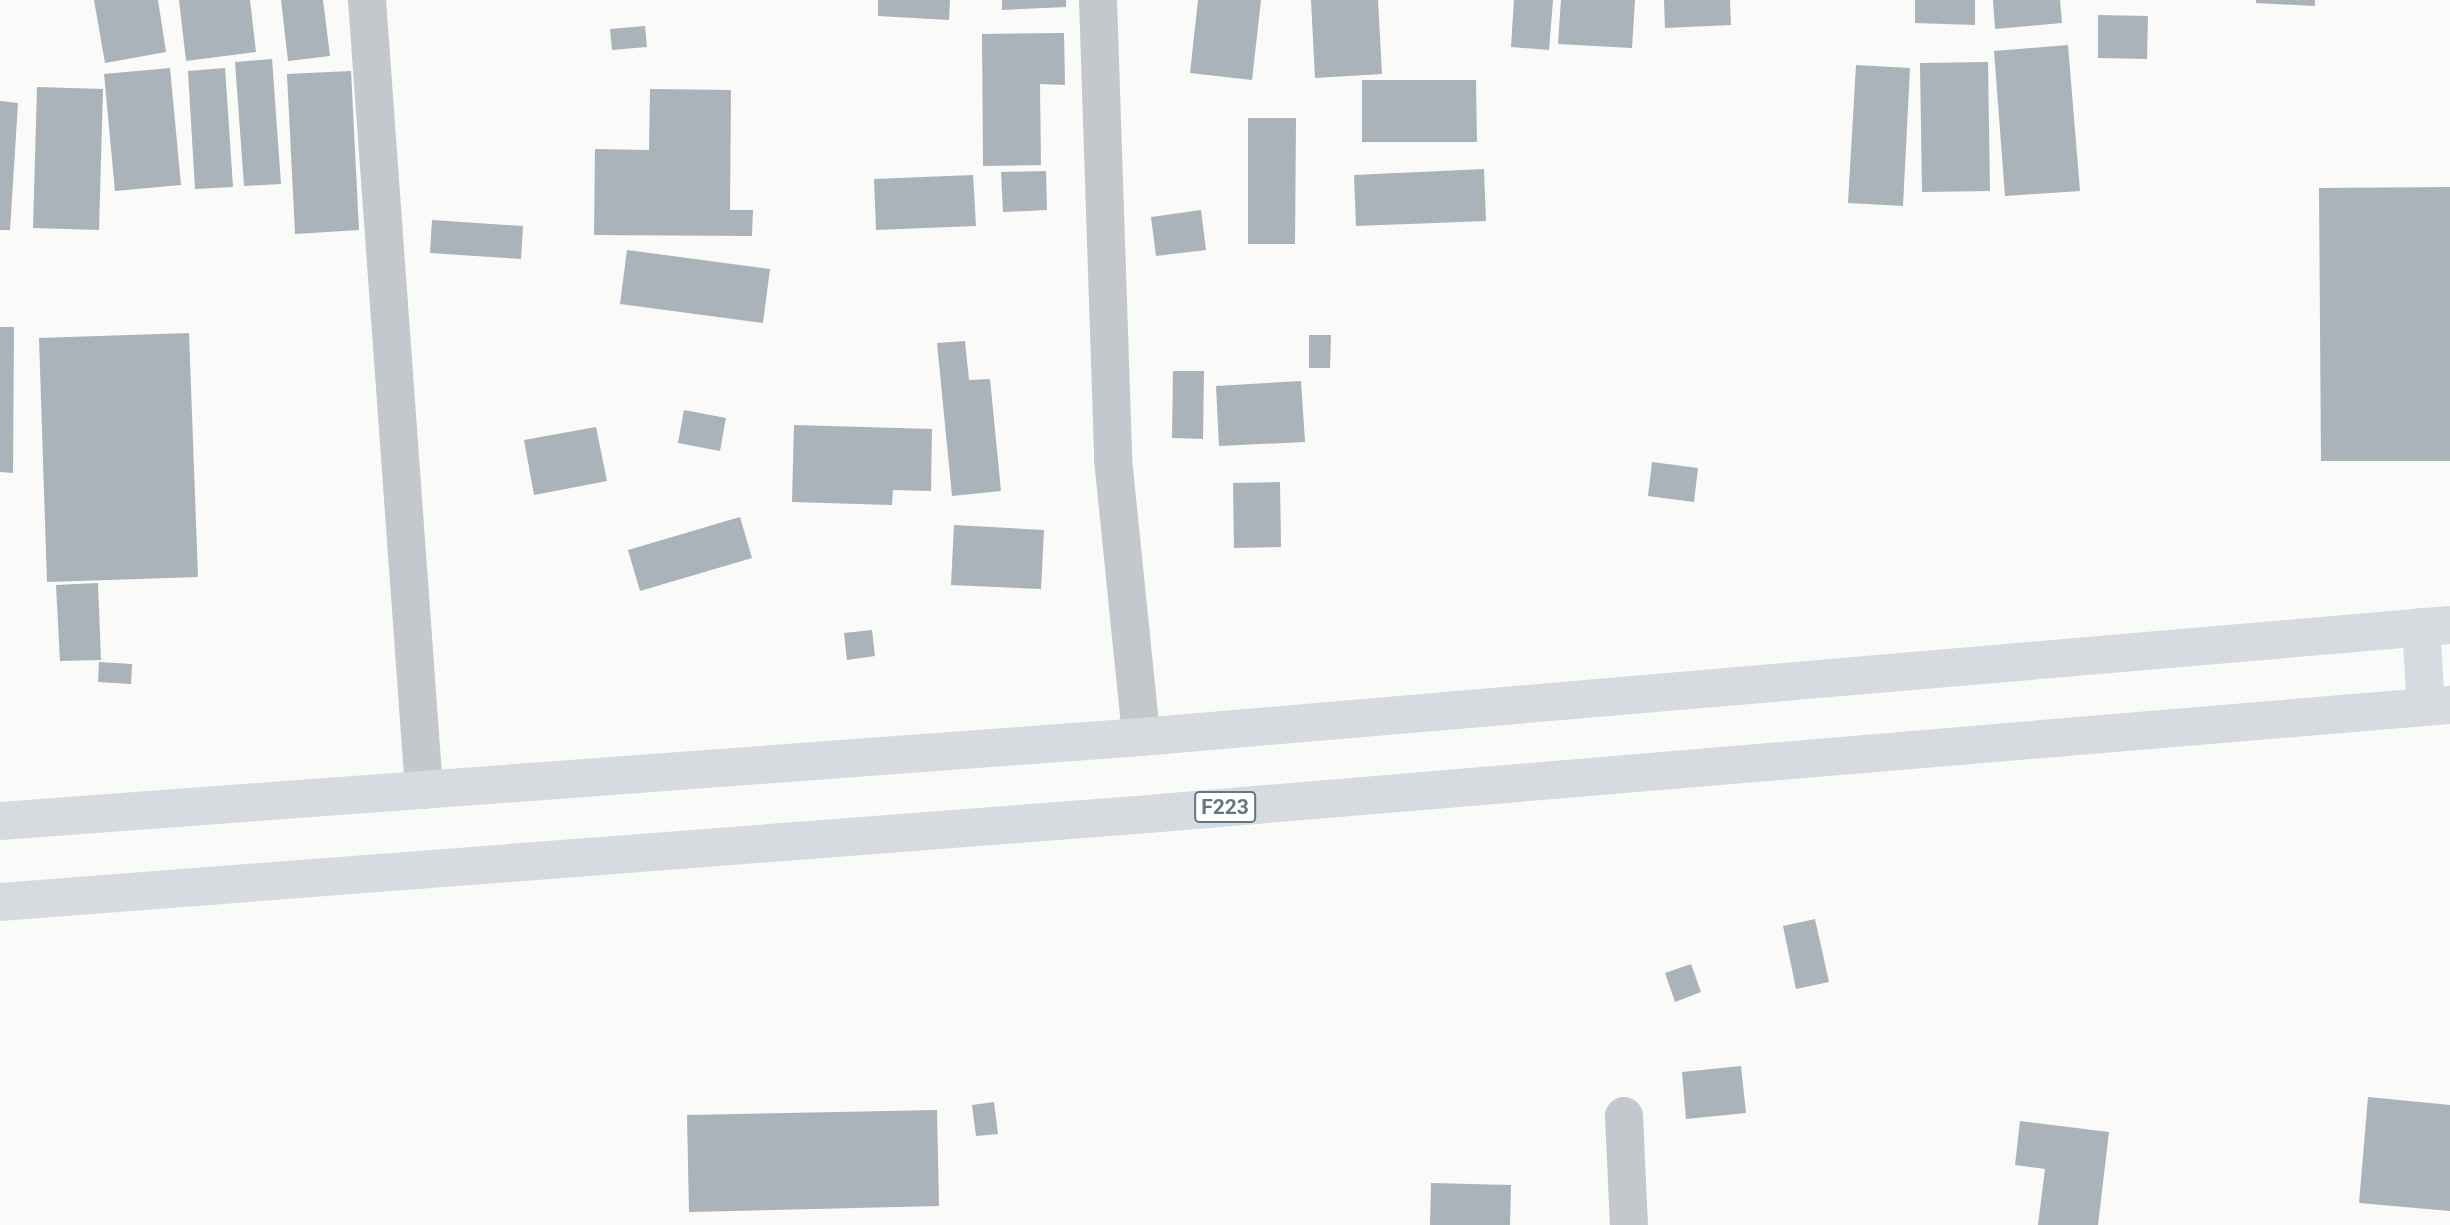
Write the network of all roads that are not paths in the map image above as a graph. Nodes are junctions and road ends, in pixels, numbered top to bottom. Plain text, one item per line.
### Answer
1 (367, 0) edge
2 (1098, 0) edge
3 (2435, 626) edge
4 (2438, 706) edge
5 (1142, 737) junction
6 (424, 790) junction
7 (0, 821) edge
8 (0, 902) edge
9 (1624, 1116) dead end
10 (1629, 1225) edge

1 - 6 street
2 - 5 street
3 - 4 main road
3 - 5 main road
4 - 8 main road, F223
5 - 6 main road
6 - 7 main road
9 - 10 street

